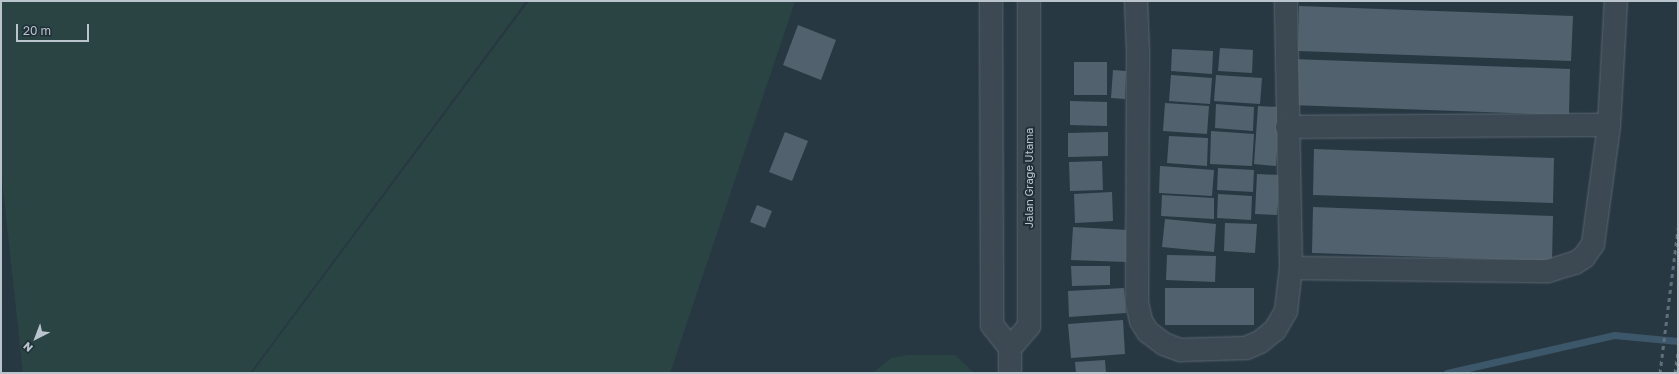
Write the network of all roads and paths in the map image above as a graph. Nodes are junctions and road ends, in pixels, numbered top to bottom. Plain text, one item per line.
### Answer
1 (991, 1) edge
2 (1030, 1) edge
3 (1136, 1) edge
4 (1286, 1) edge
5 (1616, 1) edge
6 (1609, 125) junction
7 (1287, 127) junction
8 (1291, 268) junction
9 (1010, 348) junction
10 (1010, 373) edge

1 - 9 street
2 - 9 street, Jalan Grage Utama
3 - 8 street
4 - 7 street
5 - 6 street
6 - 7 street
6 - 8 street
7 - 8 street
9 - 10 street

